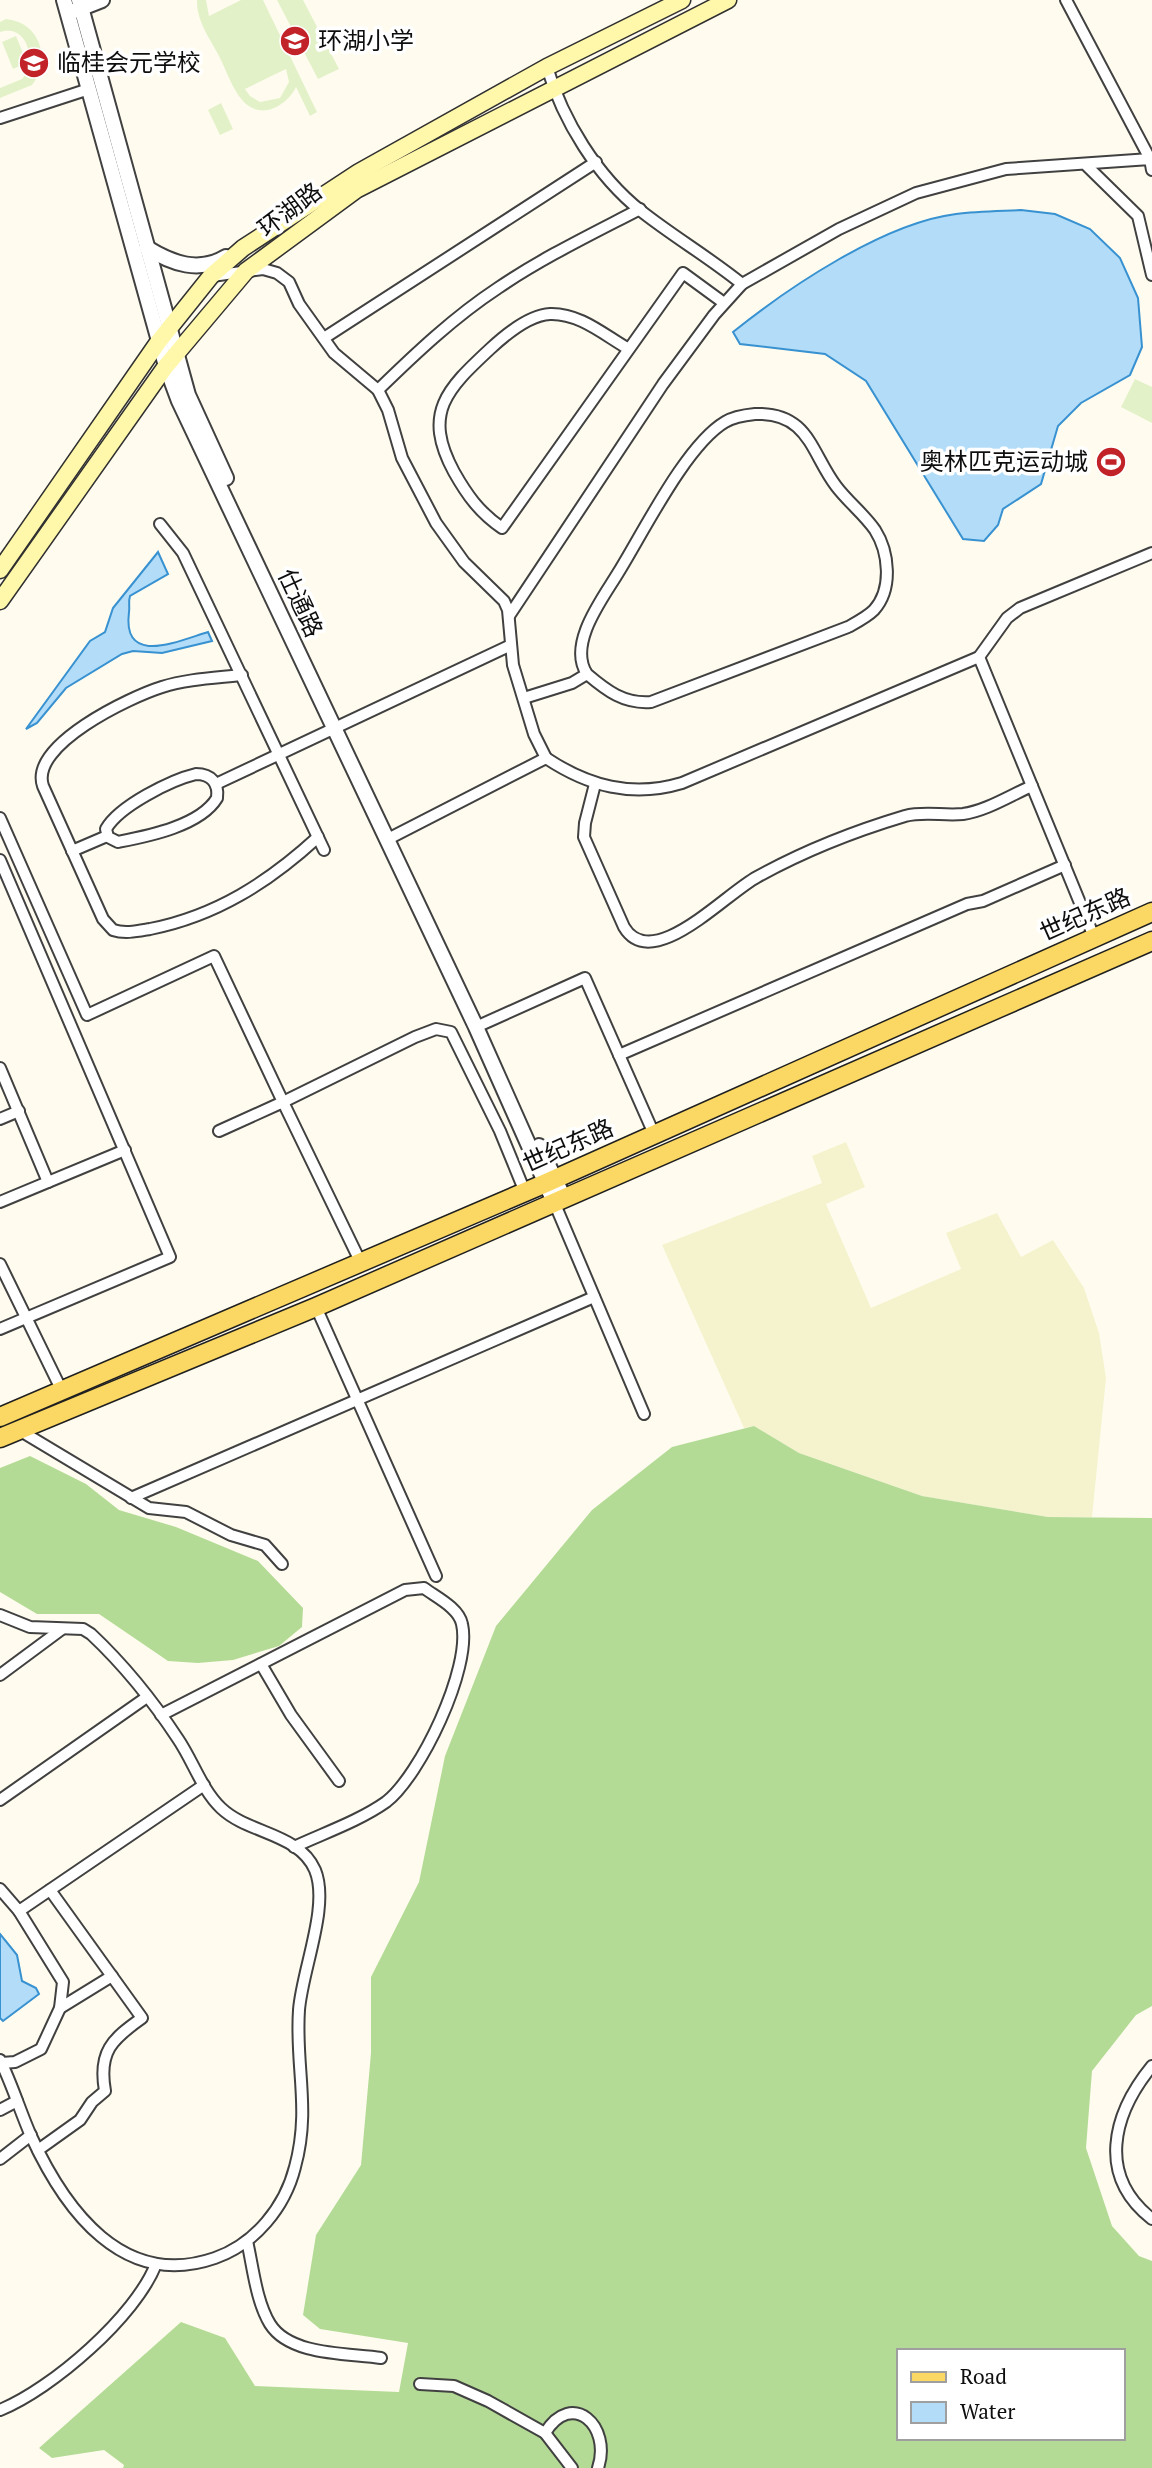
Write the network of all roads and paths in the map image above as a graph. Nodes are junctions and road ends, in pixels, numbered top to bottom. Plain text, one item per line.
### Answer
1 (102, 0) edge
2 (682, 0) edge
3 (728, 0) edge
4 (1066, 0) edge
5 (73, 5) edge
6 (547, 67) junction
7 (553, 88) junction
8 (89, 89) junction
9 (0, 118) edge
10 (596, 162) junction
11 (1151, 162) edge
12 (1087, 166) junction
13 (640, 209) junction
14 (147, 248) junction
15 (243, 248) junction
16 (246, 271) junction
17 (1152, 275) edge
18 (211, 276) junction
19 (742, 284) junction
20 (724, 303) junction
21 (164, 335) junction
22 (324, 338) junction
23 (627, 348) junction
24 (171, 361) junction
25 (378, 390) junction
26 (160, 524) dead end
27 (1152, 553) edge
28 (0, 570) edge
29 (0, 601) edge
30 (509, 616) junction
31 (512, 645) junction
32 (979, 657) junction
33 (587, 674) junction
34 (242, 675) junction
35 (524, 698) junction
36 (339, 727) junction
37 (278, 754) junction
38 (546, 758) junction
39 (595, 783) junction
40 (216, 784) junction
41 (1032, 786) junction
42 (0, 818) edge
43 (107, 836) junction
44 (318, 837) junction
45 (391, 838) junction
46 (324, 850) dead end
47 (72, 851) junction
48 (0, 860) edge
49 (1065, 865) junction
50 (1152, 912) edge
51 (1094, 937) junction
52 (1152, 941) edge
53 (1104, 961) junction
54 (479, 1026) junction
55 (619, 1055) junction
56 (0, 1068) edge
57 (283, 1102) junction
58 (19, 1111) junction
59 (0, 1119) edge
60 (219, 1132) dead end
61 (654, 1135) junction
62 (125, 1150) junction
63 (550, 1181) junction
64 (48, 1182) junction
65 (525, 1192) junction
66 (559, 1200) junction
67 (0, 1202) edge
68 (359, 1261) junction
69 (0, 1264) edge
70 (594, 1297) junction
71 (316, 1307) junction
72 (25, 1318) junction
73 (0, 1329) edge
74 (62, 1391) junction
75 (359, 1398) junction
76 (644, 1413) dead end
77 (0, 1417) edge
78 (19, 1430) junction
79 (0, 1438) edge
80 (131, 1498) junction
81 (282, 1564) dead end
82 (436, 1576) dead end
83 (0, 1615) edge
84 (62, 1629) junction
85 (261, 1664) junction
86 (0, 1675) edge
87 (148, 1697) junction
88 (161, 1715) junction
89 (339, 1781) dead end
90 (204, 1785) junction
91 (0, 1800) edge
92 (294, 1847) junction
93 (0, 1889) edge
94 (50, 1890) junction
95 (19, 1911) junction
96 (112, 1976) junction
97 (60, 2008) junction
98 (1, 2061) edge
99 (1152, 2066) edge
100 (17, 2101) junction
101 (0, 2110) edge
102 (31, 2135) junction
103 (38, 2150) junction
104 (0, 2159) edge
105 (1152, 2219) edge
106 (247, 2241) junction
107 (156, 2264) junction
108 (381, 2358) dead end
109 (420, 2384) dead end
110 (0, 2410) edge
111 (545, 2433) junction
112 (572, 2468) edge
113 (598, 2468) edge

1 - 5 street
2 - 6 main road, 环湖路
3 - 7 main road, 环湖路
4 - 11 street
5 - 8 street, 仕通路
5 - 14 street, 仕通路
6 - 7 street
6 - 15 main road, 环湖路
7 - 10 street
7 - 16 main road, 环湖路
8 - 9 street
8 - 21 street, 仕通路
10 - 13 street
10 - 22 street
11 - 12 street
12 - 17 street
12 - 19 street
13 - 19 street
13 - 25 street
14 - 15 street
14 - 21 street, 仕通路
15 - 18 main road, 环湖路
16 - 18 street
16 - 22 street
16 - 24 main road, 环湖路
18 - 21 main road, 环湖路
19 - 20 street
20 - 23 street
20 - 30 street
21 - 24 street, 仕通路
21 - 28 main road, 环湖路
22 - 25 street
23 - 23 street
24 - 29 main road, 环湖路
24 - 36 street, 仕通路
25 - 30 street
26 - 34 street
27 - 32 street
30 - 31 street
31 - 35 street
31 - 36 street
32 - 39 street
32 - 41 street
33 - 33 street
33 - 35 street
34 - 37 street
34 - 47 street
35 - 38 street
36 - 37 street
36 - 45 street, 仕通路
37 - 40 street
37 - 44 street
38 - 39 street
38 - 45 street
39 - 41 street
40 - 43 street
40 - 43 street
41 - 49 street
42 - 57 street
43 - 47 street
44 - 46 street
44 - 47 street
45 - 54 street, 仕通路
48 - 62 street
49 - 51 street
49 - 55 street
50 - 51 main road, 世纪东路
51 - 53 main road
51 - 61 main road, 世纪东路
52 - 53 main road, 世纪东路
53 - 66 main road, 世纪东路
54 - 55 street
54 - 63 street, 仕通路
55 - 61 street
56 - 58 street
57 - 60 street
57 - 65 street
57 - 68 street
58 - 59 street
58 - 64 street
61 - 63 main road, 世纪东路
62 - 64 street
62 - 72 street
63 - 65 main road, 世纪东路
63 - 66 street, 仕通路
64 - 67 street
65 - 68 main road, 世纪东路
66 - 70 street
66 - 71 main road, 世纪东路
68 - 74 main road, 世纪东路
69 - 72 street
70 - 75 street
70 - 76 street
71 - 75 street
71 - 78 main road, 世纪东路
72 - 73 street
72 - 74 street
74 - 77 main road, 世纪东路
75 - 80 street
75 - 82 street
78 - 79 main road, 世纪东路
78 - 80 street
80 - 81 street
83 - 84 street
84 - 86 street
84 - 87 street
85 - 88 street
85 - 89 street
85 - 92 street
87 - 88 street
87 - 91 street
88 - 90 street
90 - 92 street
90 - 94 street
92 - 106 street
93 - 95 street
94 - 95 street
94 - 96 street
95 - 97 street
96 - 97 street
96 - 103 street
97 - 98 street
98 - 100 street
99 - 105 street
100 - 101 street
100 - 102 street
102 - 103 street
102 - 104 street
103 - 107 street
106 - 107 street
106 - 108 street
107 - 110 street
109 - 111 street
111 - 112 street
111 - 113 street

